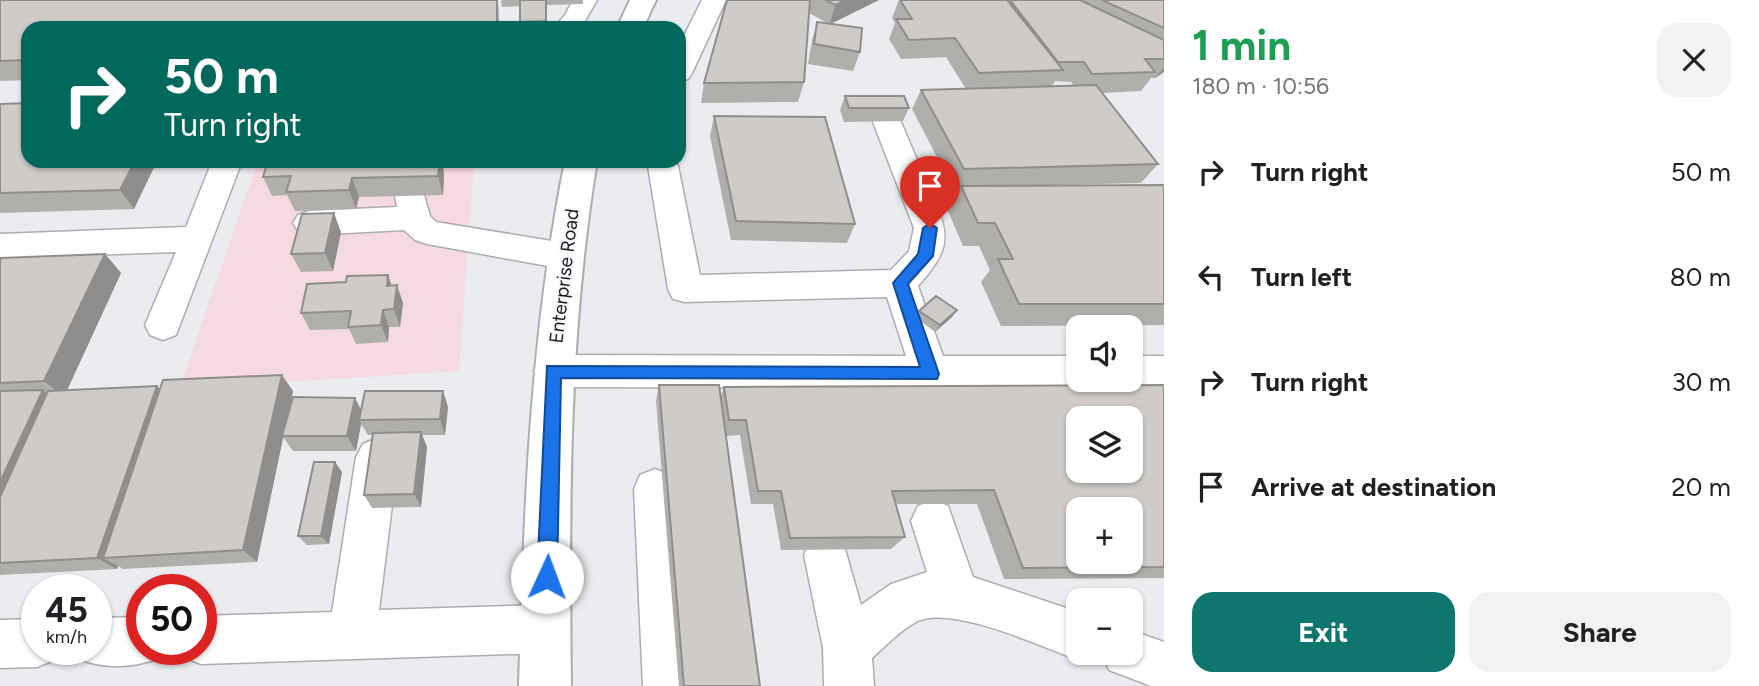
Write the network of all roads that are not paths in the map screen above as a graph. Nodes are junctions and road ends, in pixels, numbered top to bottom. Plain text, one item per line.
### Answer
1 (585, 0) edge
2 (643, 0) edge
3 (713, 0) edge
4 (574, 21) edge
5 (633, 21) edge
6 (686, 58) edge
7 (887, 122) edge
8 (224, 168) edge
9 (580, 168) edge
10 (663, 168) edge
11 (915, 192) junction
12 (1038, 192) edge
13 (309, 223) edge
14 (198, 239) junction
15 (0, 246) edge
16 (564, 256) junction
17 (900, 283) junction
18 (163, 325) dead end
19 (553, 371) junction
20 (1143, 372) edge
21 (1164, 372) edge
22 (1066, 373) edge
23 (931, 374) junction
24 (380, 442) edge
25 (655, 489) dead end
26 (933, 521) dead end
27 (826, 555) edge
28 (957, 597) junction
29 (545, 629) junction
30 (1066, 632) edge
31 (352, 636) junction
32 (217, 640) edge
33 (21, 643) edge
34 (0, 644) edge
35 (1143, 659) edge
36 (1164, 666) edge
37 (848, 667) edge
38 (545, 686) edge
39 (668, 686) edge

1 - 4 lane
2 - 5 main road
3 - 6 lane
7 - 11 lane
8 - 14 lane
9 - 16 main road, Enterprise Road
10 - 17 lane
11 - 12 lane
11 - 17 lane
13 - 16 lane
14 - 15 lane
14 - 18 lane
16 - 19 main road, Enterprise Road
17 - 23 lane
19 - 23 lane
19 - 29 main road, Enterprise Road
20 - 21 lane
22 - 23 lane
24 - 31 lane
25 - 39 lane
26 - 28 lane
27 - 37 lane
28 - 30 lane
28 - 37 lane
29 - 31 lane
29 - 38 main road, Enterprise Road
31 - 32 lane
33 - 34 lane
35 - 36 lane

